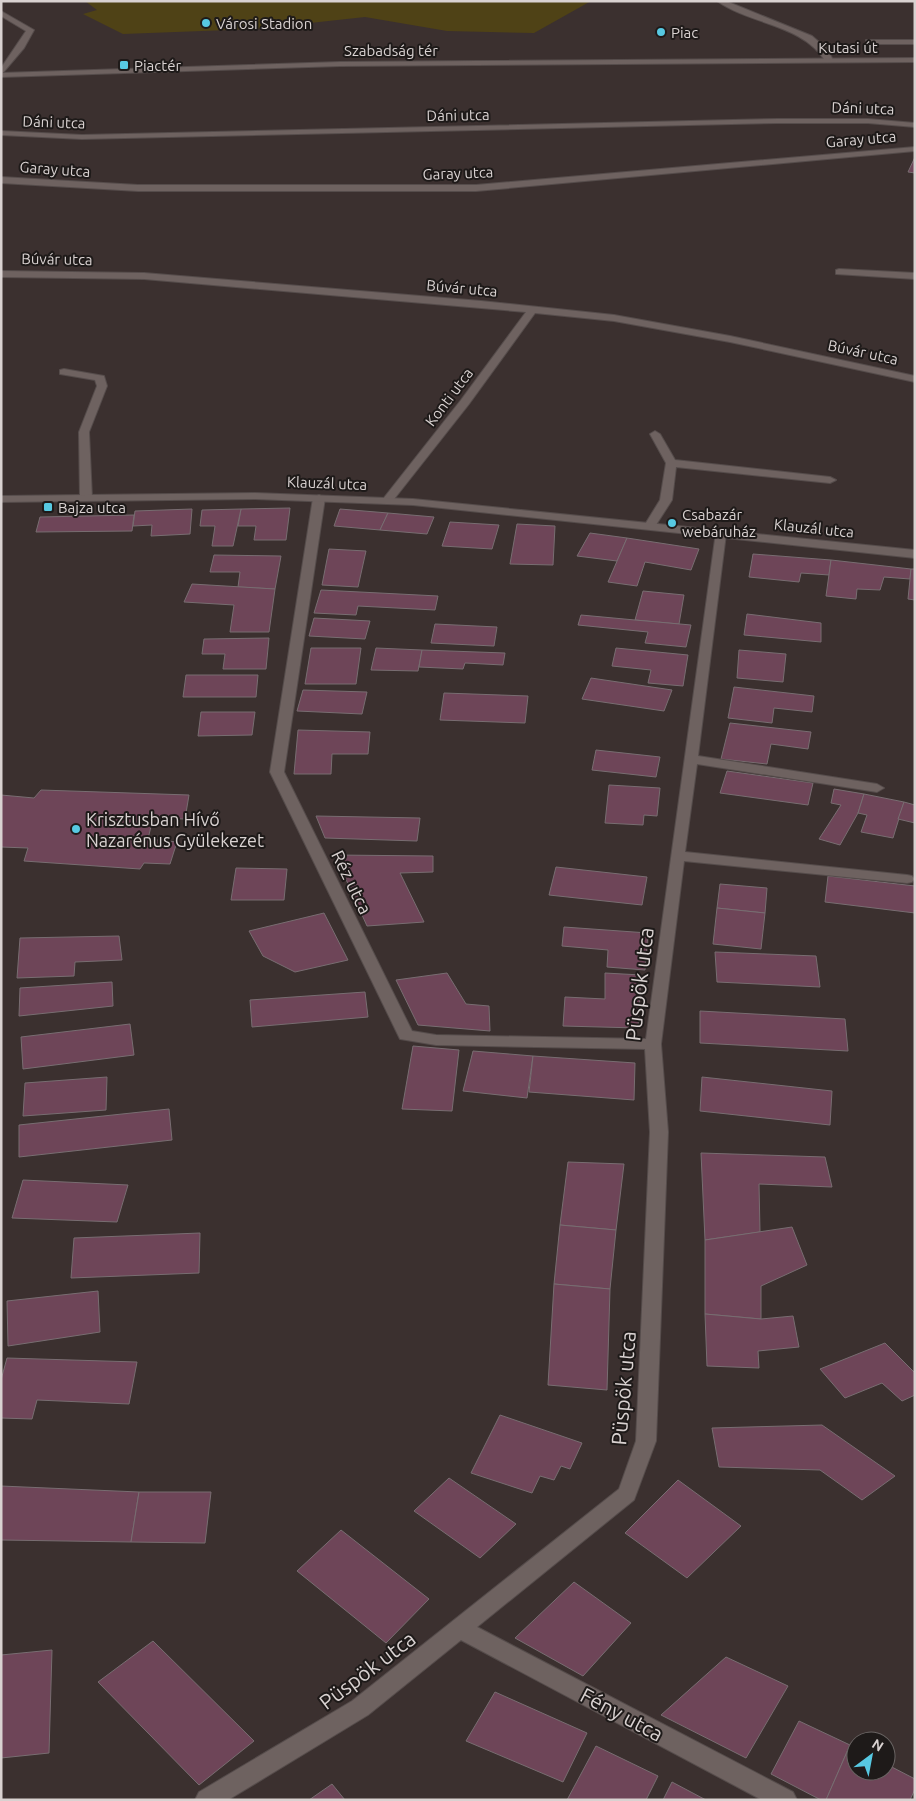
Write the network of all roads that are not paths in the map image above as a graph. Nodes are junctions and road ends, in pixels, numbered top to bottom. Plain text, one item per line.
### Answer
1 (720, 1) edge
2 (1, 13) edge
3 (869, 42) dead end
4 (915, 42) edge
5 (829, 60) junction
6 (915, 60) edge
7 (780, 61) joint
8 (1, 74) edge
9 (915, 124) edge
10 (1, 133) edge
11 (915, 149) edge
12 (1, 180) edge
13 (839, 272) dead end
14 (1, 274) edge
15 (915, 276) edge
16 (532, 310) junction
17 (64, 372) dead end
18 (915, 379) edge
19 (655, 434) dead end
20 (671, 463) junction
21 (830, 480) dead end
22 (86, 498) junction
23 (319, 498) junction
24 (1, 499) edge
25 (387, 501) junction
26 (650, 526) junction
27 (720, 534) junction
28 (915, 554) edge
29 (691, 759) junction
30 (878, 788) dead end
31 (678, 856) junction
32 (907, 879) dead end
33 (653, 1044) junction
34 (459, 1628) junction
35 (207, 1800) edge
36 (786, 1800) edge

1 - 5 street
2 - 8 street, Szabadság tér
3 - 4 street, Kutasi út
5 - 6 street, Kutasi út
5 - 7 street, Kutasi út
7 - 8 street, Szabadság tér
9 - 10 street, Dáni utca
11 - 12 street, Garay utca
13 - 15 street
14 - 16 street, Búvár utca
16 - 18 street, Búvár utca
16 - 25 street, Konti utca
17 - 22 street
19 - 20 street
20 - 21 street
20 - 26 street
22 - 23 street, Klauzál utca
22 - 24 street, Klauzál utca
23 - 25 street, Klauzál utca
23 - 33 street, Réz utca
25 - 26 street, Klauzál utca
26 - 27 street, Klauzál utca
27 - 28 street, Klauzál utca
27 - 29 street, Püspök utca
29 - 30 street
29 - 31 street, Püspök utca
31 - 32 street
31 - 33 street, Püspök utca
33 - 34 street, Püspök utca
34 - 35 street, Püspök utca
34 - 36 street, Fény utca

